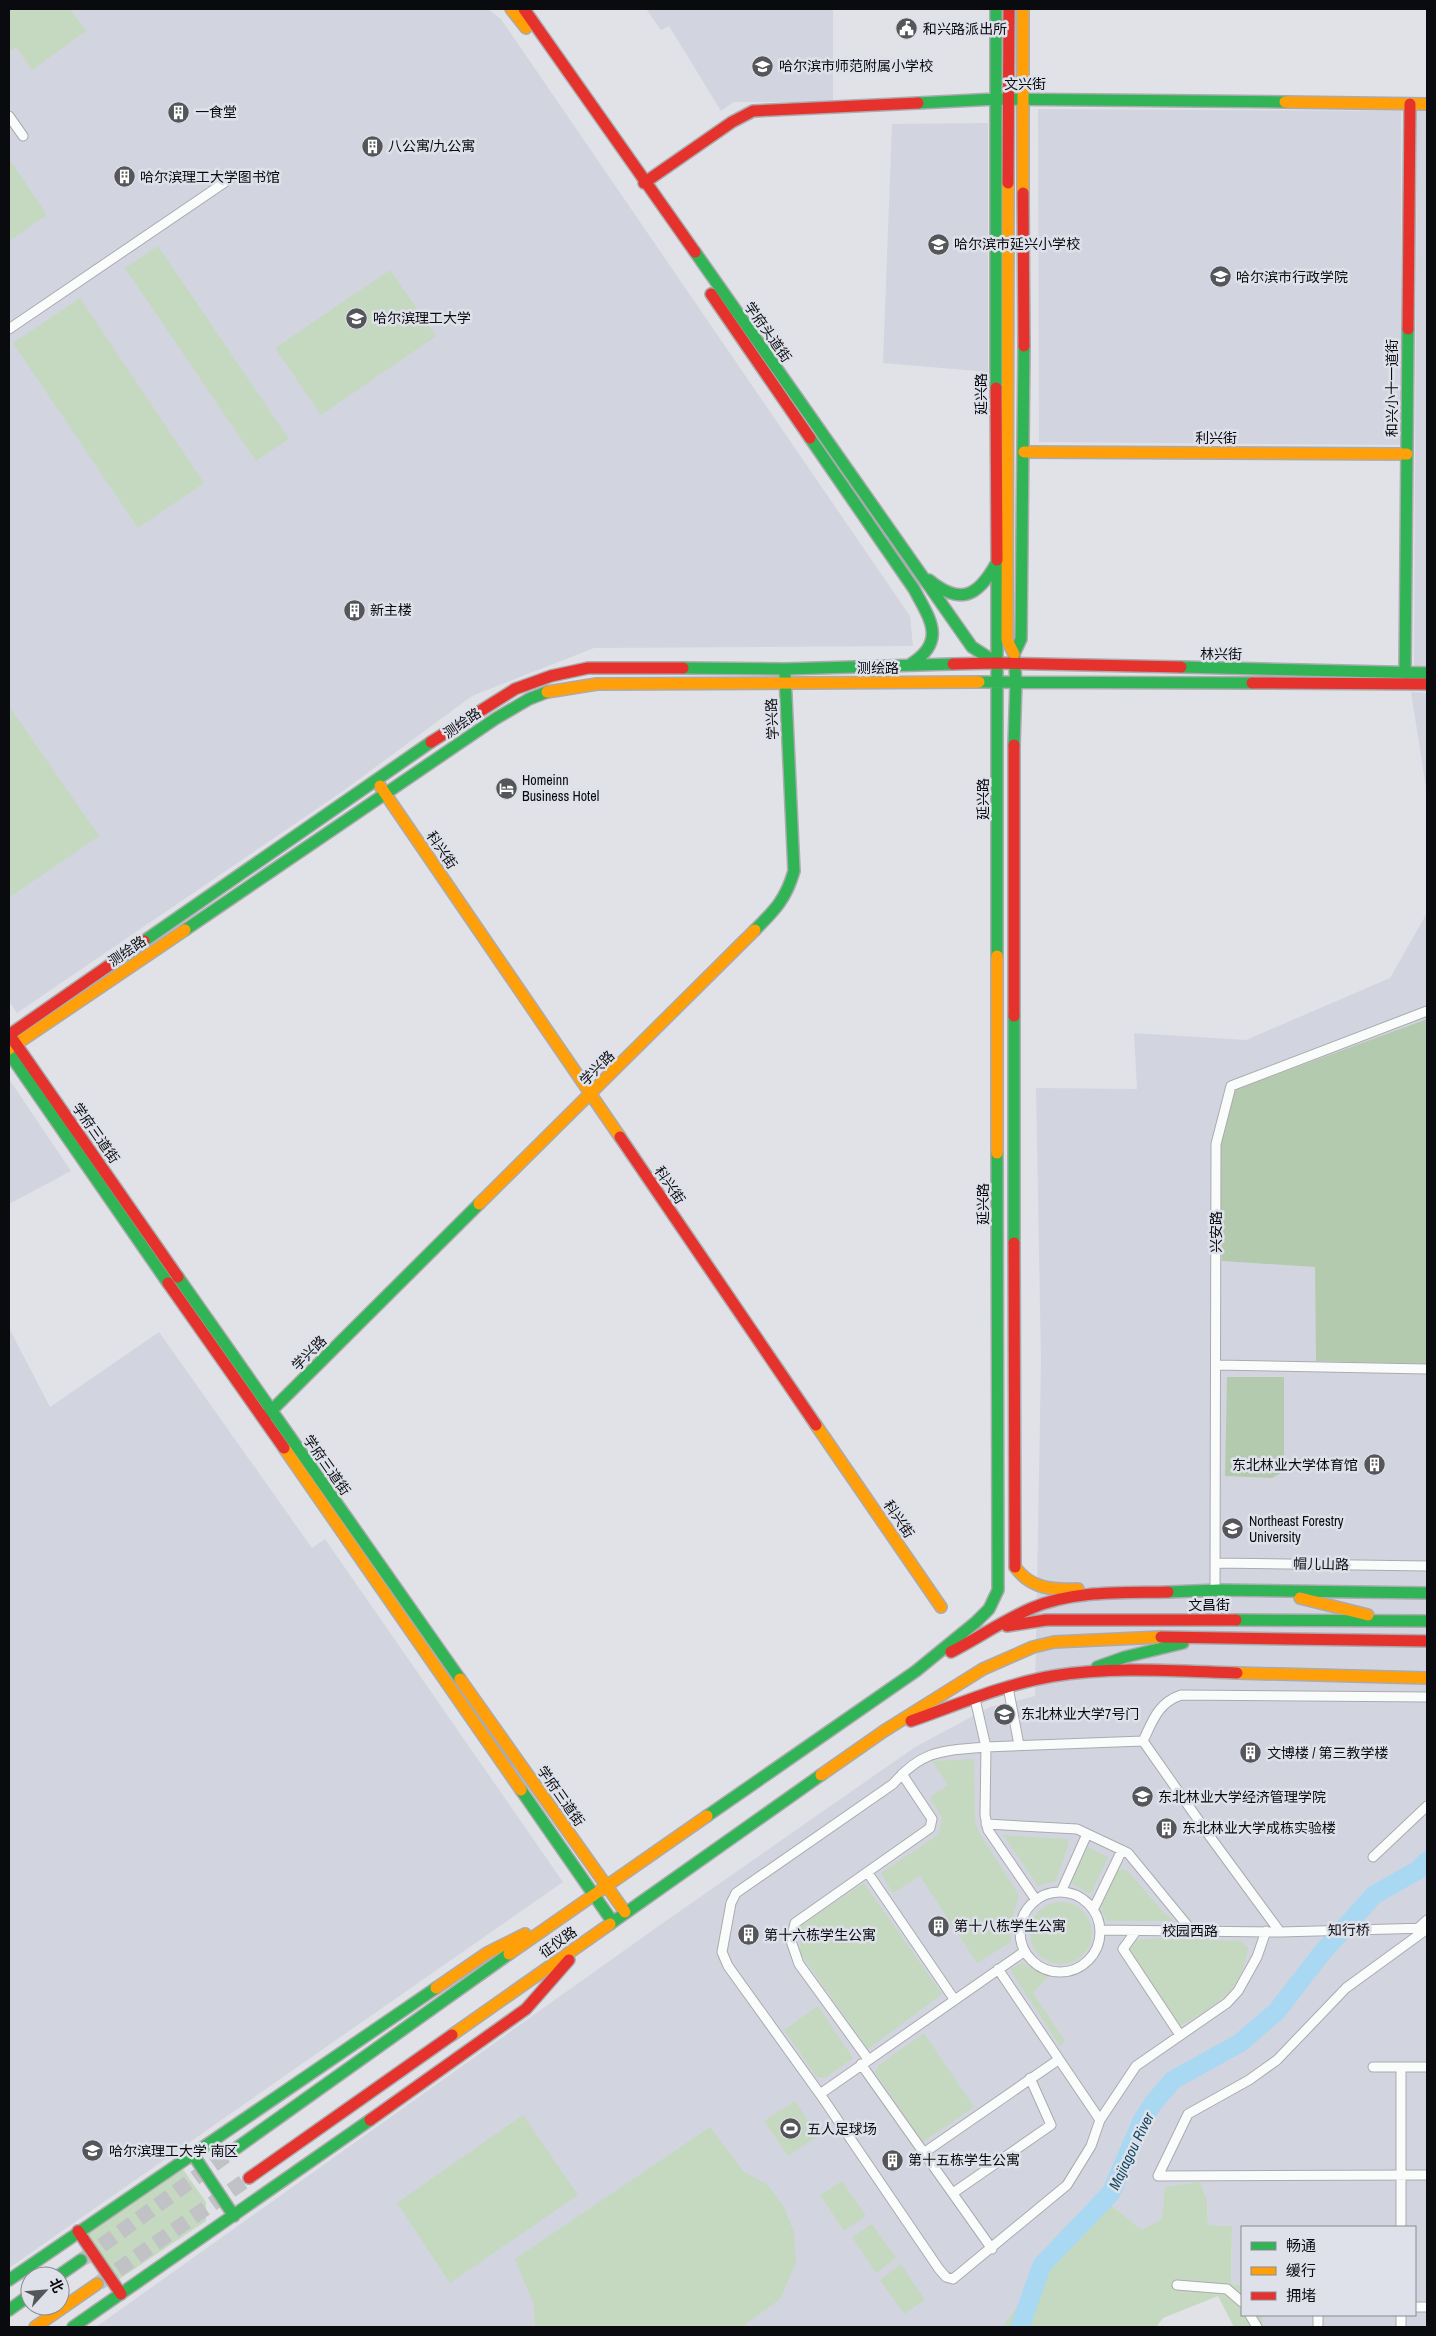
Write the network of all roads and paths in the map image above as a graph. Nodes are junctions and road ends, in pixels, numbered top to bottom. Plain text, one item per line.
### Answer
1 (511, 9) edge
2 (524, 9) edge
3 (996, 9) edge
4 (1009, 9) edge
5 (1023, 9) edge
6 (996, 99) junction
7 (1009, 99) junction
8 (1023, 99) junction
9 (1410, 104) junction
10 (1427, 104) edge
11 (9, 116) edge
12 (23, 136) dead end
13 (236, 174) dead end
14 (644, 183) junction
15 (9, 329) edge
16 (1024, 452) junction
17 (1407, 454) junction
18 (996, 563) junction
19 (916, 568) junction
20 (1015, 659) junction
21 (996, 664) junction
22 (908, 666) junction
23 (785, 669) junction
24 (1405, 673) junction
25 (1427, 673) edge
26 (1016, 682) junction
27 (998, 683) junction
28 (785, 684) junction
29 (1427, 684) edge
30 (375, 779) junction
31 (385, 793) junction
32 (1427, 1011) edge
33 (9, 1034) edge
34 (11, 1049) edge
35 (591, 1095) junction
36 (1216, 1365) junction
37 (1427, 1369) edge
38 (267, 1415) junction
39 (1215, 1563) junction
40 (1427, 1566) edge
41 (1197, 1590) junction
42 (1215, 1590) junction
43 (1279, 1592) junction
44 (1427, 1593) edge
45 (941, 1608) dead end
46 (1423, 1621) edge
47 (992, 1629) junction
48 (1197, 1639) junction
49 (1427, 1641) edge
50 (916, 1671) junction
51 (1089, 1671) junction
52 (1427, 1678) edge
53 (1008, 1687) junction
54 (1427, 1697) edge
55 (975, 1699) junction
56 (884, 1731) junction
57 (1143, 1741) junction
58 (1019, 1745) junction
59 (986, 1747) junction
60 (902, 1774) junction
61 (1427, 1806) edge
62 (986, 1824) junction
63 (1087, 1834) junction
64 (1122, 1850) junction
65 (1374, 1857) dead end
66 (868, 1873) junction
67 (607, 1886) junction
68 (1060, 1892) junction
69 (595, 1895) junction
70 (1036, 1900) junction
71 (1093, 1910) junction
72 (625, 1912) junction
73 (566, 1913) junction
74 (1427, 1920) edge
75 (612, 1921) junction
76 (1424, 1929) edge
77 (1100, 1930) junction
78 (1136, 1931) junction
79 (1192, 1931) junction
80 (1266, 1932) junction
81 (1280, 1932) junction
82 (586, 1941) junction
83 (1025, 1951) junction
84 (998, 1969) junction
85 (954, 1999) junction
86 (1180, 2035) junction
87 (1058, 2060) junction
88 (865, 2062) junction
89 (1373, 2067) dead end
90 (1401, 2067) junction
91 (1427, 2067) edge
92 (1030, 2078) junction
93 (820, 2094) junction
94 (1100, 2120) junction
95 (231, 2152) tunnel mouth
96 (925, 2152) junction
97 (192, 2153) junction
98 (1427, 2175) edge
99 (1401, 2176) junction
100 (249, 2178) tunnel mouth
101 (953, 2193) junction
102 (234, 2216) junction
103 (1401, 2226) edge
104 (78, 2231) junction
105 (992, 2248) junction
106 (81, 2260) tunnel mouth
107 (70, 2268) edge
108 (9, 2280) edge
109 (97, 2284) tunnel mouth
110 (1177, 2285) dead end
111 (121, 2294) junction
112 (1241, 2301) edge
113 (20, 2302) edge
114 (9, 2310) edge
115 (35, 2327) edge
116 (73, 2327) edge

1 - 22 main road, 学府头道街
2 - 14 main road, 学府头道街
3 - 6 main road, 延兴路
4 - 7 main road
5 - 8 main road
6 - 7 main road, 文兴街
6 - 14 main road, 文兴街
6 - 18 main road, 延兴路
7 - 8 main road, 文兴街
7 - 20 main road
8 - 9 main road, 文兴街
8 - 16 main road
9 - 10 main road, 文兴街
9 - 17 main road, 和兴小十一道街
11 - 12 street
13 - 15 street
14 - 19 main road, 学府头道街
16 - 17 main road, 利兴街
16 - 20 main road
17 - 24 main road, 和兴小十一道街
18 - 19 main road
18 - 21 main road, 延兴路
19 - 21 main road, 学府头道街
20 - 21 main road, 测绘路
20 - 24 main road, 林兴街
20 - 26 main road
21 - 22 main road, 测绘路
21 - 27 main road, 延兴路
22 - 23 main road, 测绘路
23 - 28 main road, 学兴路
23 - 30 main road, 测绘路
24 - 25 main road, 林兴街
26 - 27 main road, 测绘路
26 - 29 main road, 林兴街
26 - 41 main road
27 - 28 main road, 测绘路
27 - 50 main road, 延兴路
28 - 31 main road, 测绘路
28 - 35 main road, 学兴路
30 - 31 main road, 科兴街
30 - 33 main road, 测绘路
31 - 34 main road, 测绘路
31 - 35 main road, 科兴街
32 - 36 street, 兴安路
33 - 34 main road, 学府三道街
34 - 38 main road, 学府三道街
35 - 38 main road, 学兴路
35 - 45 main road, 科兴街
36 - 37 street
36 - 39 street, 兴安路
38 - 67 main road, 学府三道街
38 - 69 main road, 学府三道街
39 - 40 street, 帽儿山路
39 - 42 street, 兴安路
41 - 42 main road
41 - 47 main road
42 - 43 main road
43 - 44 main road
43 - 46 main road
46 - 47 main road, 文昌街
47 - 50 main road
48 - 49 main road
48 - 51 main road
48 - 56 main road
50 - 67 main road
51 - 52 main road
51 - 53 main road
53 - 55 main road
53 - 58 street
54 - 57 street
55 - 56 main road
55 - 59 street
56 - 72 main road, 征仪路
57 - 58 street
57 - 81 street
58 - 59 street
59 - 60 street
59 - 62 street
60 - 66 street
60 - 93 street
61 - 65 street
62 - 63 street
62 - 70 street
63 - 64 street
63 - 68 street
64 - 71 street
64 - 79 street
66 - 85 street
66 - 88 street
67 - 69 main road
67 - 72 main road, 学府三道街
68 - 70 street
68 - 71 street
69 - 73 main road
69 - 75 main road, 学府三道街
70 - 83 street
71 - 77 street
72 - 75 main road, 征仪路
73 - 95 main road
73 - 97 main road
74 - 76 street
75 - 82 main road, 征仪路
76 - 81 street, 知行桥
76 - 99 street
77 - 78 street, 校园西路
77 - 83 street
78 - 79 street, 校园西路
78 - 86 street
79 - 80 street, 校园西路
80 - 81 street, 校园西路
80 - 86 street
82 - 100 main road, 征仪路
82 - 102 main road
83 - 84 street
84 - 85 street
84 - 87 street
85 - 88 street
86 - 94 street
87 - 92 street
87 - 94 street
88 - 93 street
88 - 96 street
89 - 90 street
90 - 91 street
90 - 99 street
92 - 96 street
92 - 101 street
93 - 105 street
94 - 105 street
96 - 101 street
97 - 102 main road
97 - 104 main road
98 - 99 street
99 - 103 street
101 - 105 street
102 - 111 main road
104 - 108 main road
104 - 111 main road
106 - 107 main road
109 - 115 main road
110 - 112 street
111 - 116 main road
113 - 114 main road

